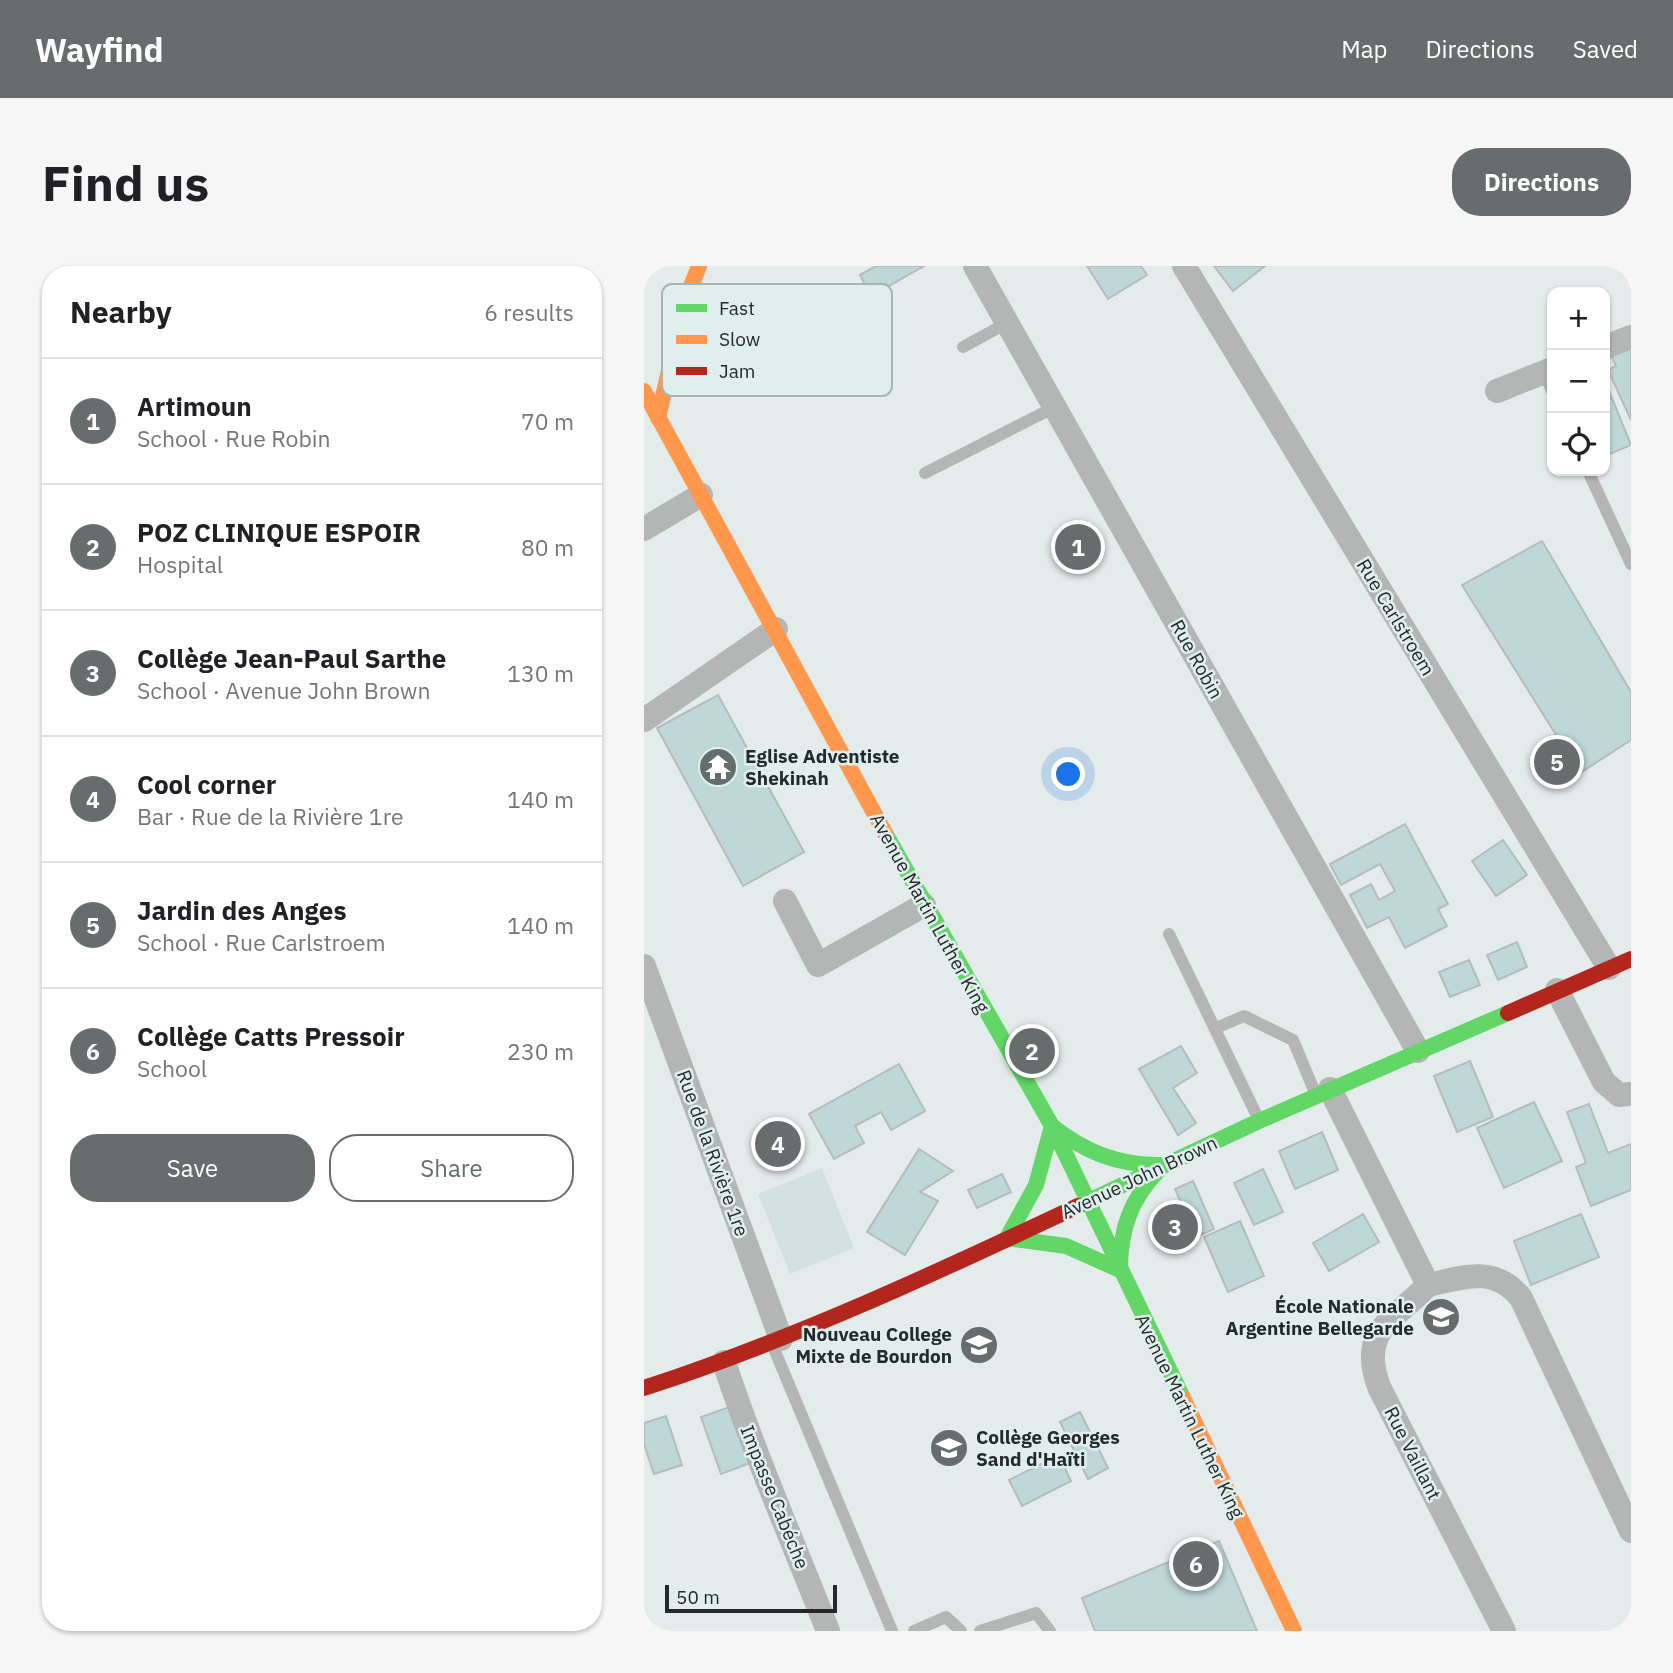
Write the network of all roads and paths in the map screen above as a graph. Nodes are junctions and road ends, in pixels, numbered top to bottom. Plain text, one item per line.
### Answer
1 (699, 266) edge
2 (975, 266) edge
3 (1184, 266) edge
4 (692, 284) edge
5 (1007, 323) junction
6 (1631, 337) edge
7 (1610, 345) edge
8 (963, 347) dead end
9 (1547, 378) edge
10 (644, 391) edge
11 (1497, 391) dead end
12 (663, 396) edge
13 (1055, 407) junction
14 (658, 418) junction
15 (925, 473) dead end
16 (1590, 476) edge
17 (701, 495) junction
18 (644, 529) edge
19 (1631, 564) edge
20 (776, 629) junction
21 (644, 720) edge
22 (785, 901) dead end
23 (924, 905) junction
24 (1169, 934) dead end
25 (1620, 963) edge
26 (644, 967) edge
27 (1557, 990) junction
28 (1216, 1028) junction
29 (1418, 1051) junction
30 (1323, 1092) junction
31 (1631, 1094) edge
32 (1259, 1121) junction
33 (1052, 1126) junction
34 (1165, 1164) junction
35 (1085, 1201) junction
36 (1007, 1238) junction
37 (1120, 1270) junction
38 (1427, 1285) junction
39 (776, 1341) junction
40 (724, 1362) junction
41 (644, 1388) edge
42 (1631, 1531) edge
43 (828, 1631) edge
44 (892, 1631) edge
45 (914, 1631) edge
46 (961, 1631) edge
47 (980, 1631) edge
48 (1050, 1631) edge
49 (1294, 1631) edge
50 (1504, 1631) edge

1 - 4 main road
2 - 5 street, Rue Robin
3 - 25 street, Rue Carlstroem
5 - 8 lane
5 - 13 street, Rue Robin
6 - 7 street
9 - 11 street
10 - 14 main road, Avenue Martin Luther King
12 - 14 main road
13 - 15 lane
13 - 29 street, Rue Robin
14 - 17 main road, Avenue Martin Luther King
16 - 19 lane
17 - 18 street
17 - 20 main road, Avenue Martin Luther King
20 - 21 street
20 - 23 main road, Avenue Martin Luther King
22 - 23 street
23 - 33 main road, Avenue Martin Luther King
24 - 28 lane
25 - 27 main road, Avenue John Brown
26 - 39 street, Rue de la Rivière 1re
27 - 29 main road, Avenue John Brown
27 - 31 street
28 - 30 lane
28 - 32 lane
29 - 30 main road, Avenue John Brown
30 - 32 main road, Avenue John Brown
30 - 38 street
32 - 34 main road, Avenue John Brown
33 - 34 main road
33 - 35 main road, Avenue Martin Luther King
33 - 36 main road
34 - 35 main road, Avenue John Brown
34 - 37 main road
35 - 36 main road, Avenue John Brown
35 - 37 main road, Avenue Martin Luther King
36 - 37 main road
36 - 39 main road, Avenue John Brown
37 - 49 main road, Avenue Martin Luther King
38 - 42 street
38 - 50 street, Rue Vaillant
39 - 40 main road, Avenue John Brown
39 - 44 lane
40 - 41 main road, Avenue John Brown
40 - 43 street, Impasse Cabéche
45 - 46 lane
47 - 48 lane

